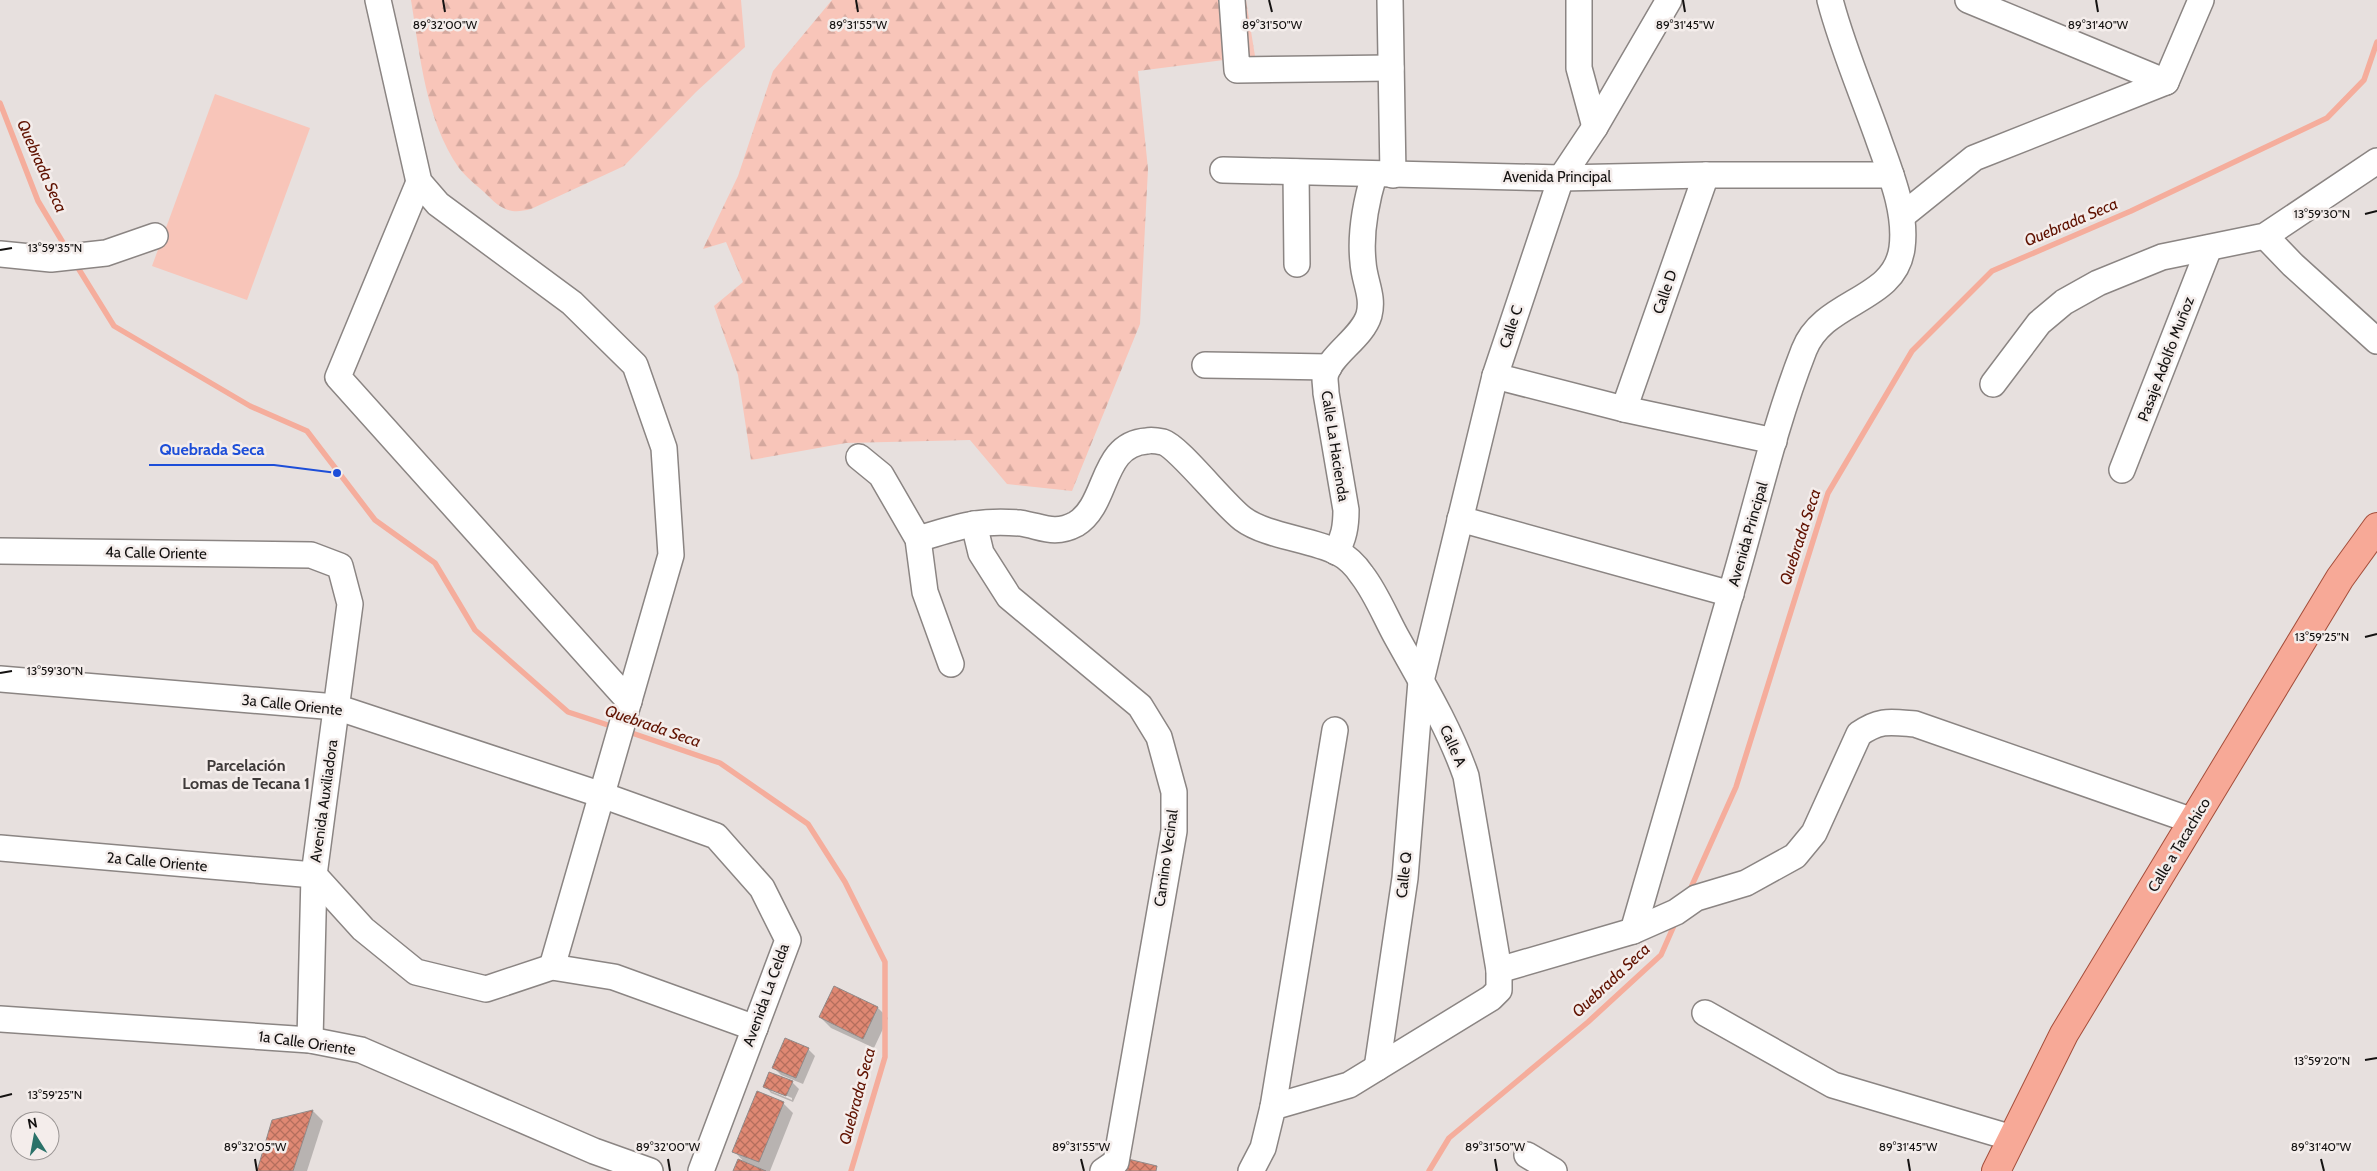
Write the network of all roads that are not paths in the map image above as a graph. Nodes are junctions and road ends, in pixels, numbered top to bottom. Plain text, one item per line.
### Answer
1 (378, 0) edge
2 (1232, 0) edge
3 (1390, 0) edge
4 (1578, 0) edge
5 (1670, 0) edge
6 (1830, 0) edge
7 (1968, 0) edge
8 (2201, 0) edge
9 (1391, 68) junction
10 (2166, 82) junction
11 (1595, 127) junction
12 (2377, 161) edge
13 (1222, 170) dead end
14 (1296, 172) junction
15 (1384, 175) junction
16 (1706, 175) junction
17 (1891, 175) junction
18 (1561, 178) junction
19 (419, 182) junction
20 (1902, 216) junction
21 (155, 236) dead end
22 (2265, 236) junction
23 (2210, 248) junction
24 (0, 254) edge
25 (1297, 264) dead end
26 (2375, 332) edge
27 (1205, 365) dead end
28 (1329, 367) junction
29 (1495, 376) junction
30 (1993, 384) dead end
31 (1624, 409) junction
32 (1774, 441) junction
33 (859, 457) dead end
34 (2122, 470) dead end
35 (1460, 519) junction
36 (974, 524) junction
37 (2377, 527) edge
38 (918, 539) junction
39 (0, 551) edge
40 (1336, 552) junction
41 (311, 555) joint
42 (1731, 594) junction
43 (951, 664) dead end
44 (0, 679) edge
45 (1421, 681) junction
46 (629, 701) junction
47 (336, 706) junction
48 (1335, 730) dead end
49 (602, 795) junction
50 (2193, 821) junction
51 (0, 848) edge
52 (314, 876) junction
53 (1633, 931) junction
54 (552, 966) junction
55 (1499, 970) junction
56 (1705, 1013) dead end
57 (0, 1019) edge
58 (755, 1028) junction
59 (310, 1040) junction
60 (1377, 1068) junction
61 (1273, 1107) junction
62 (2012, 1138) junction
63 (1527, 1155) dead end
64 (589, 1161) edge
65 (650, 1171) edge
66 (701, 1171) edge
67 (1103, 1171) edge
68 (1252, 1171) edge
69 (1554, 1171) edge
70 (1996, 1171) edge

1 - 19 street
2 - 9 street
3 - 9 street
4 - 11 street
5 - 11 street, Calle C
6 - 17 street, Avenida Principal
7 - 10 street
8 - 10 street
9 - 15 street
10 - 20 street
11 - 18 street, Calle C
12 - 22 street
13 - 14 street, Avenida Principal
14 - 15 street, Avenida Principal
14 - 25 street
15 - 18 street, Avenida Principal
15 - 28 street
16 - 17 street, Avenida Principal
16 - 18 street, Avenida Principal
16 - 31 street, Calle D
17 - 20 street, Avenida Principal
18 - 29 street, Calle C
19 - 46 street
19 - 46 street
20 - 32 street, Avenida Principal
21 - 24 street
22 - 23 street
22 - 26 street
23 - 30 street
23 - 34 street, Pasaje Adolfo Muñoz
27 - 28 street
28 - 40 street, Calle La Hacienda
29 - 31 street
29 - 35 street, Calle C
31 - 32 street
32 - 42 street, Avenida Principal
33 - 38 street
35 - 42 street
35 - 45 street, Calle C
36 - 38 street
36 - 40 street
36 - 67 street, Camino Vecinal
37 - 50 main road, Calle a Tacachico
38 - 43 street
39 - 41 street, 4a Calle Oriente
40 - 45 street, Calle A
41 - 47 street, Avenida Auxiliadora
42 - 53 street, Avenida Principal
44 - 47 street, 3a Calle Oriente
45 - 55 street, Calle A
45 - 60 street, Calle Q
46 - 49 street
47 - 49 street, 3a Calle Oriente
47 - 52 street, Avenida Auxiliadora
48 - 61 street
49 - 54 street
49 - 58 street, Avenida La Celda
50 - 53 street
50 - 62 main road, Calle a Tacachico
51 - 52 street, 2a Calle Oriente
52 - 54 street
52 - 59 street, Avenida Auxiliadora
53 - 55 street
54 - 58 street
55 - 60 street
56 - 62 street
57 - 59 street, 1a Calle Oriente
58 - 66 street, Avenida La Celda
59 - 64 street, 1a Calle Oriente
60 - 61 street
61 - 68 street
62 - 70 main road, Calle a Tacachico
63 - 69 street
64 - 65 street, 1a Calle Oriente

